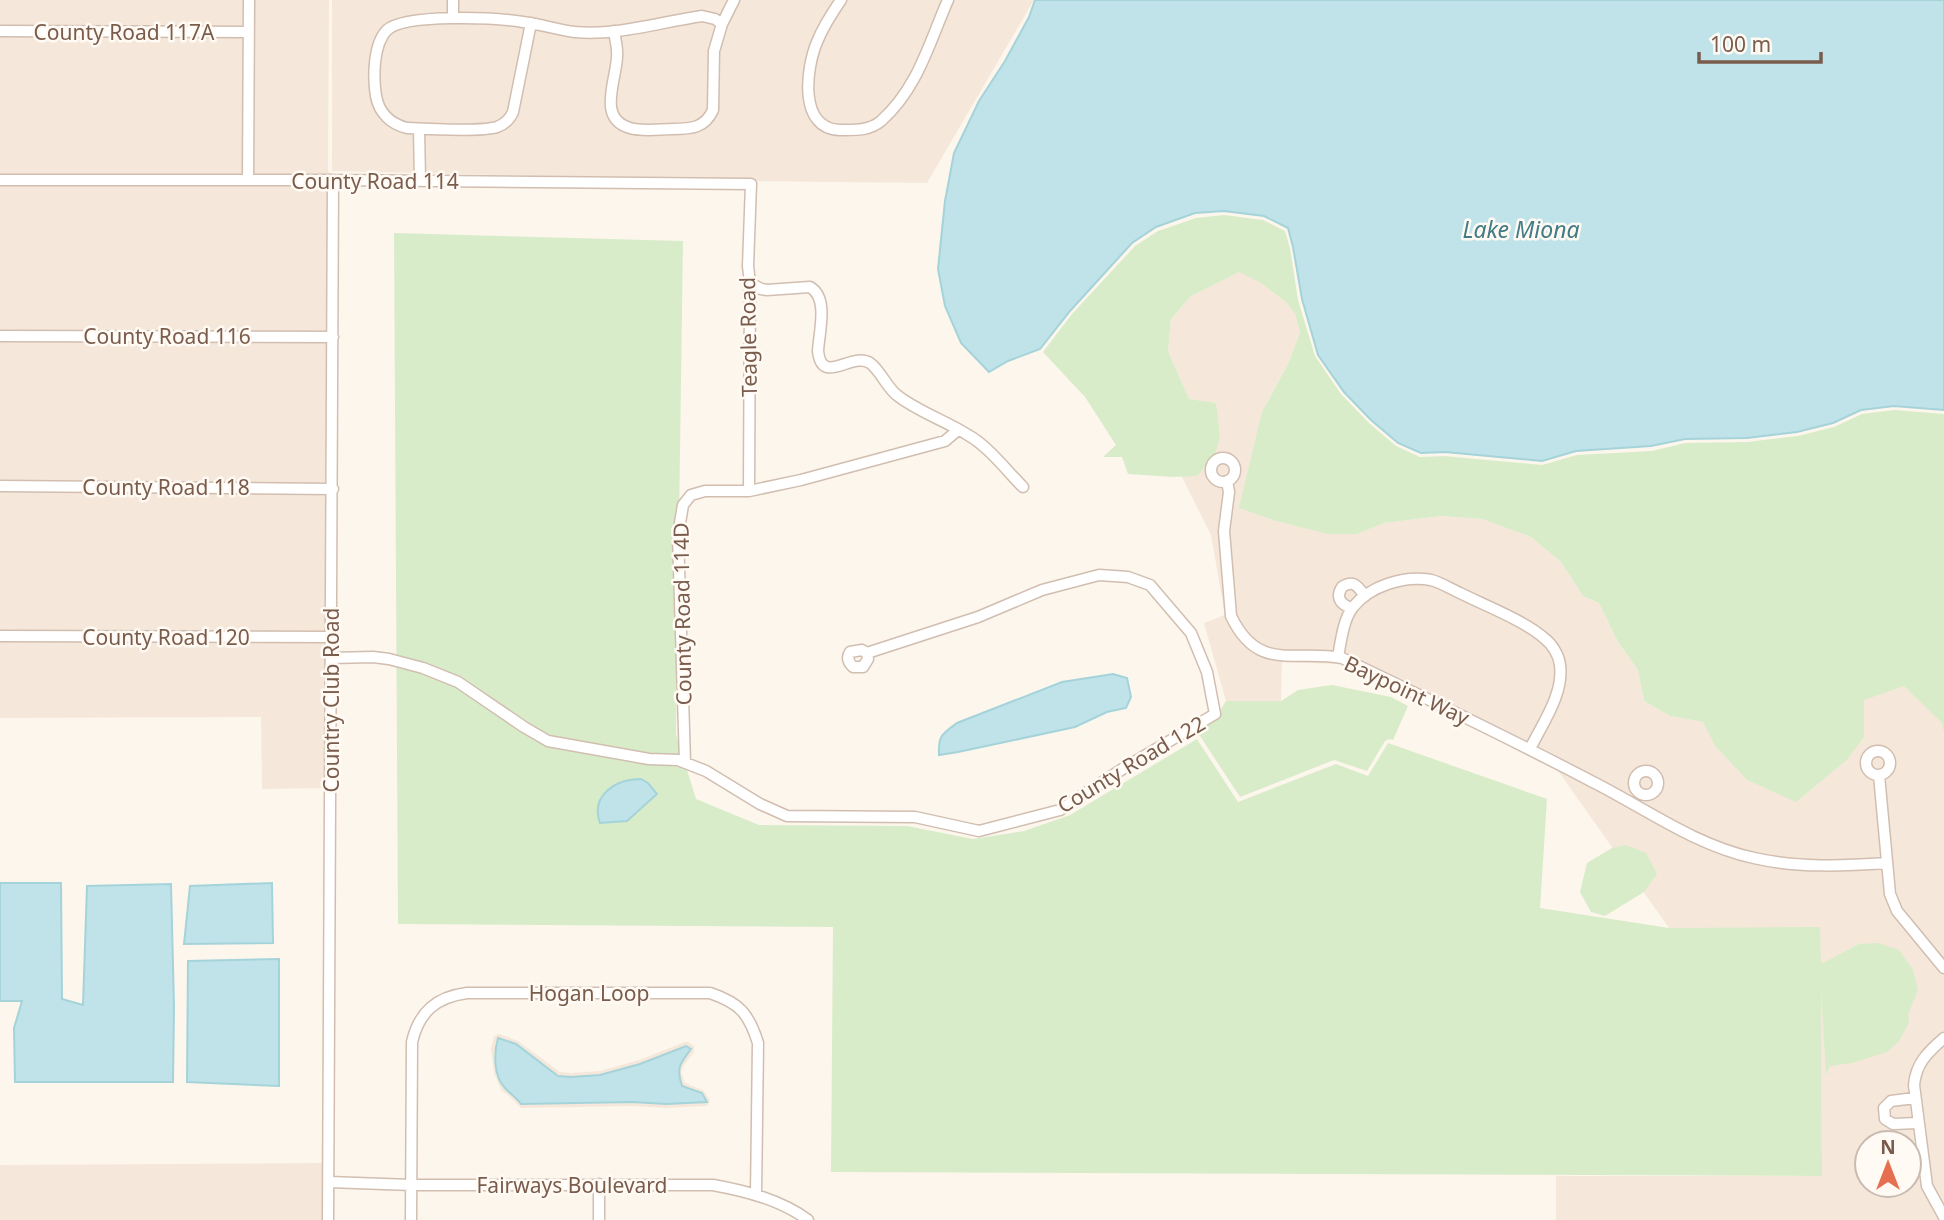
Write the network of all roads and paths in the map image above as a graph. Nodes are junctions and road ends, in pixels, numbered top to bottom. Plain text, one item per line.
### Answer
1 (249, 0) edge
2 (453, 0) edge
3 (734, 0) edge
4 (841, 0) edge
5 (948, 0) edge
6 (453, 18) junction
7 (531, 23) junction
8 (722, 24) junction
9 (0, 31) edge
10 (614, 31) junction
11 (249, 32) junction
12 (419, 129) junction
13 (0, 180) edge
14 (248, 180) junction
15 (333, 180) junction
16 (420, 181) junction
17 (751, 184) joint
18 (750, 283) junction
19 (0, 336) edge
20 (333, 337) junction
21 (958, 430) junction
22 (1227, 481) dead end
23 (0, 486) edge
24 (1023, 487) dead end
25 (333, 489) junction
26 (749, 491) junction
27 (1365, 596) junction
28 (1352, 608) junction
29 (0, 636) edge
30 (331, 637) junction
31 (867, 653) dead end
32 (1338, 657) junction
33 (331, 658) junction
34 (1530, 749) junction
35 (685, 762) junction
36 (1879, 775) dead end
37 (1887, 863) junction
38 (1944, 968) edge
39 (1944, 1038) edge
40 (1915, 1098) junction
41 (1918, 1124) junction
42 (329, 1182) junction
43 (599, 1184) junction
44 (411, 1185) junction
45 (756, 1195) junction
46 (1944, 1217) edge
47 (328, 1220) edge
48 (411, 1220) edge
49 (599, 1220) edge
50 (808, 1220) edge

1 - 11 street
2 - 6 street
3 - 8 street
4 - 5 street
6 - 7 street
6 - 12 street
7 - 10 street
7 - 12 street
8 - 10 street
8 - 10 street
9 - 11 street, County Road 117A
11 - 14 street
12 - 16 street
13 - 14 street, County Road 114
14 - 15 street, County Road 114
15 - 16 street, County Road 114
15 - 20 street, Country Club Road
16 - 17 street, County Road 114
17 - 18 street, Teagle Road
18 - 21 street
18 - 26 street, Teagle Road
19 - 20 street, County Road 116
20 - 25 street, Country Club Road
21 - 24 street
21 - 26 street, County Road 114D
22 - 32 street, Baypoint Way
23 - 25 street, County Road 118
25 - 30 street, Country Club Road
26 - 35 street, County Road 114D
27 - 28 street
27 - 28 street
27 - 34 street
28 - 32 street
29 - 30 street, County Road 120
30 - 33 street, Country Club Road
31 - 35 street, County Road 122
32 - 34 street, Baypoint Way
33 - 35 street, County Road 122
33 - 42 street, Country Club Road
34 - 37 street, Baypoint Way
36 - 37 street
37 - 38 street
39 - 40 street
40 - 41 street
40 - 41 street
41 - 46 street
42 - 44 street, Fairways Boulevard
42 - 47 street, Country Club Road
43 - 44 street, Fairways Boulevard
43 - 45 street, Fairways Boulevard
43 - 49 street
44 - 45 street, Hogan Loop
44 - 48 street, Hogan Loop
45 - 50 street, Fairways Boulevard

